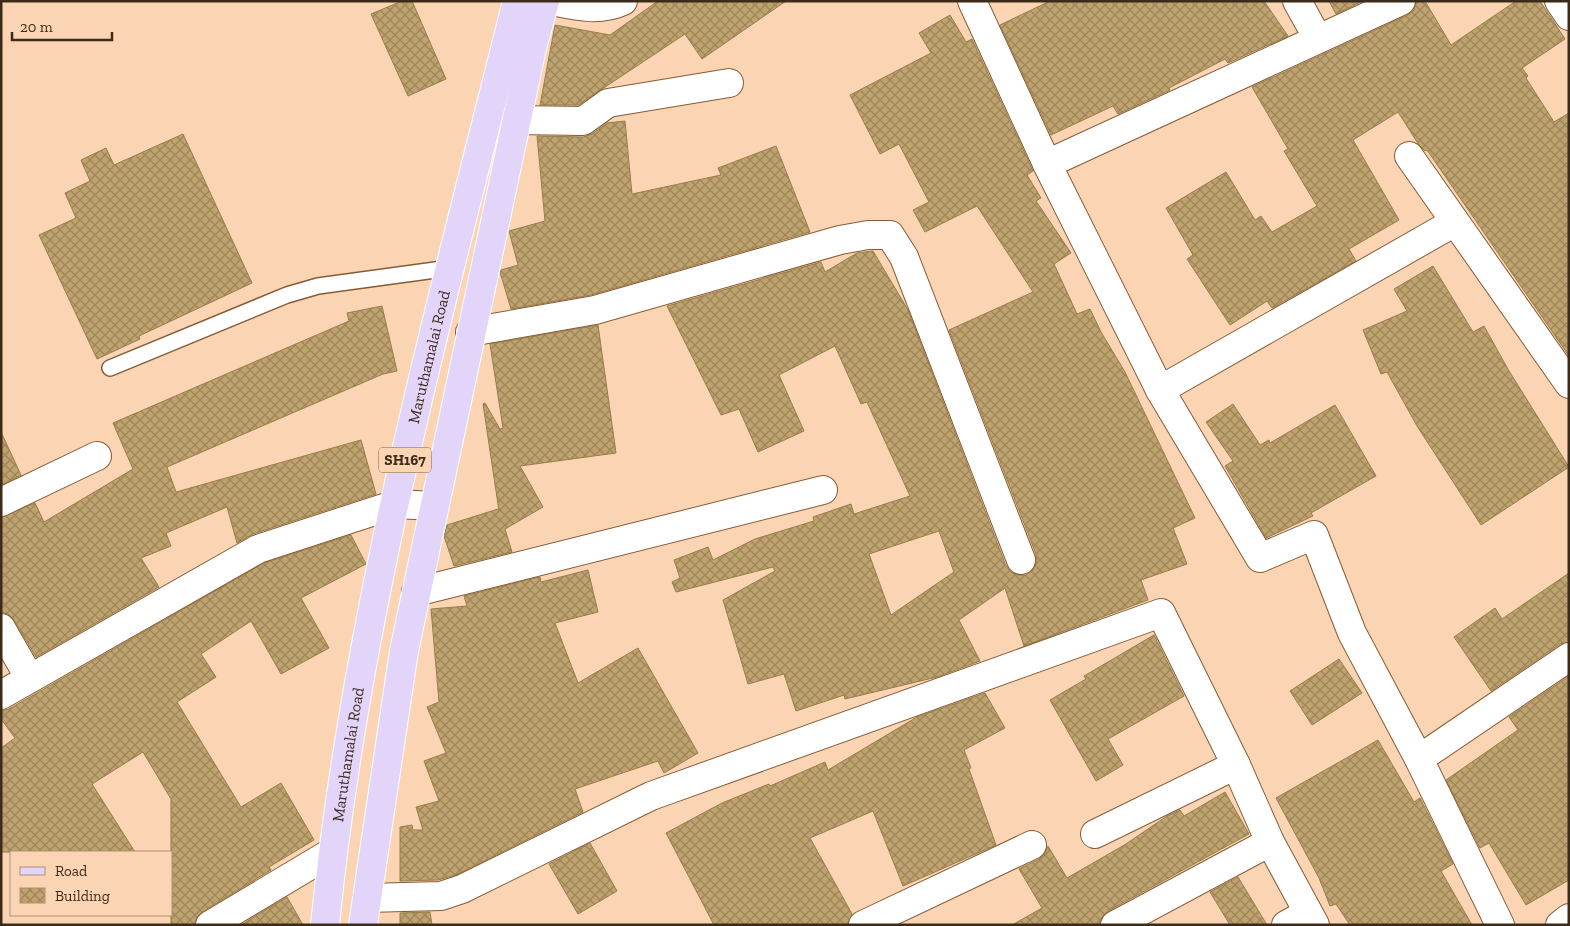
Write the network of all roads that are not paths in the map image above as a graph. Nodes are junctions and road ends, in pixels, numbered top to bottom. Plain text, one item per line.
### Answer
1 (517, 1) edge
2 (545, 1) edge
3 (551, 1) edge
4 (623, 1) edge
5 (972, 1) edge
6 (1297, 1) edge
7 (1402, 1) edge
8 (1559, 1) edge
9 (1569, 16) edge
10 (1318, 39) junction
11 (729, 83) dead end
12 (516, 120) junction
13 (1409, 156) dead end
14 (1047, 164) junction
15 (1455, 222) junction
16 (450, 268) junction
17 (470, 332) junction
18 (110, 368) dead end
19 (1569, 384) edge
20 (1160, 390) junction
21 (97, 456) dead end
22 (823, 490) dead end
23 (1, 502) edge
24 (396, 504) junction
25 (434, 506) junction
26 (1021, 560) dead end
27 (416, 592) junction
28 (1, 628) edge
29 (1569, 656) edge
30 (30, 677) junction
31 (1, 694) edge
32 (1418, 759) junction
33 (1236, 765) junction
34 (1095, 834) dead end
35 (1270, 842) junction
36 (1032, 845) dead end
37 (332, 852) junction
38 (367, 898) junction
39 (1569, 918) edge
40 (1303, 921) edge
41 (210, 925) edge
42 (325, 925) edge
43 (363, 925) edge
44 (863, 925) edge
45 (1114, 925) edge
46 (1500, 925) edge
47 (1560, 925) edge

1 - 16 main road, Maruthamalai Road / SH167
2 - 12 main road, Maruthamalai Road / SH167
3 - 4 street
5 - 14 street
6 - 10 street
7 - 10 street
8 - 9 street
10 - 14 street
11 - 12 street
12 - 17 main road, Maruthamalai Road / SH167
13 - 15 street
14 - 20 street
15 - 19 street
15 - 20 street
16 - 18 lane
16 - 24 main road, Maruthamalai Road / SH167
17 - 25 main road, Maruthamalai Road / SH167
17 - 26 street
20 - 32 street
21 - 23 street
22 - 27 street
24 - 25 street
24 - 30 street
24 - 37 main road, Maruthamalai Road / SH167
25 - 27 main road, Maruthamalai Road / SH167
27 - 38 main road, Maruthamalai Road / SH167
28 - 30 street
29 - 32 street
30 - 31 street
32 - 46 street
33 - 34 street
33 - 35 street
33 - 38 street
35 - 40 street
35 - 45 street
36 - 44 street
37 - 41 street
37 - 42 main road, Maruthamalai Road / SH167
38 - 43 main road, Maruthamalai Road / SH167
39 - 47 street

